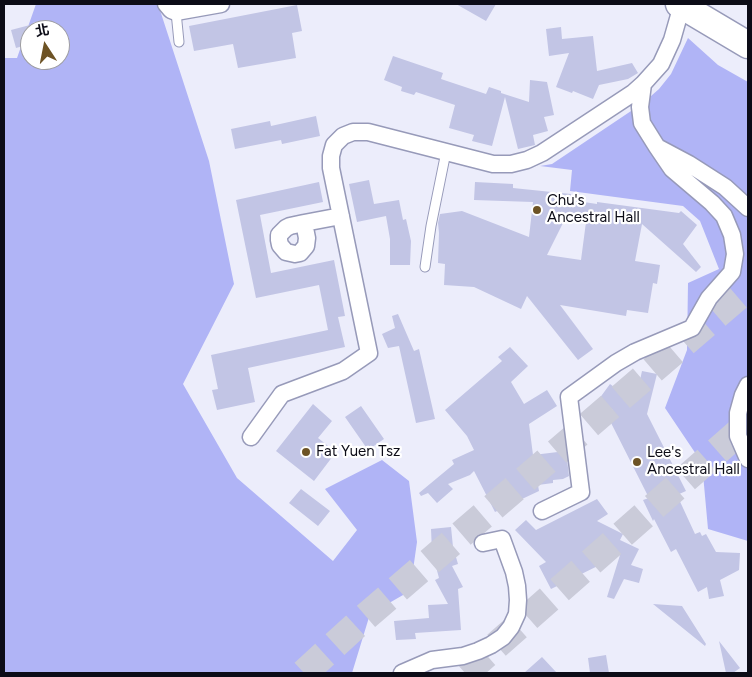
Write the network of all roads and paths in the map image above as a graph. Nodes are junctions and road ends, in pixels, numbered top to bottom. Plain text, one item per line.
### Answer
1 (221, 4) edge
2 (680, 4) edge
3 (171, 8) edge
4 (179, 42) dead end
5 (748, 45) edge
6 (643, 84) junction
7 (657, 147) junction
8 (446, 152) junction
9 (748, 208) edge
10 (341, 216) junction
11 (304, 223) dead end
12 (425, 267) dead end
13 (748, 385) edge
14 (251, 437) dead end
15 (748, 459) edge
16 (542, 511) dead end
17 (483, 543) dead end
18 (402, 673) edge

1 - 3 street
2 - 5 main road
2 - 6 street
3 - 4 lane
6 - 7 street
6 - 8 street
7 - 9 street
7 - 16 street
8 - 10 street
8 - 12 lane
10 - 11 street
10 - 14 street
13 - 15 street
17 - 18 street

